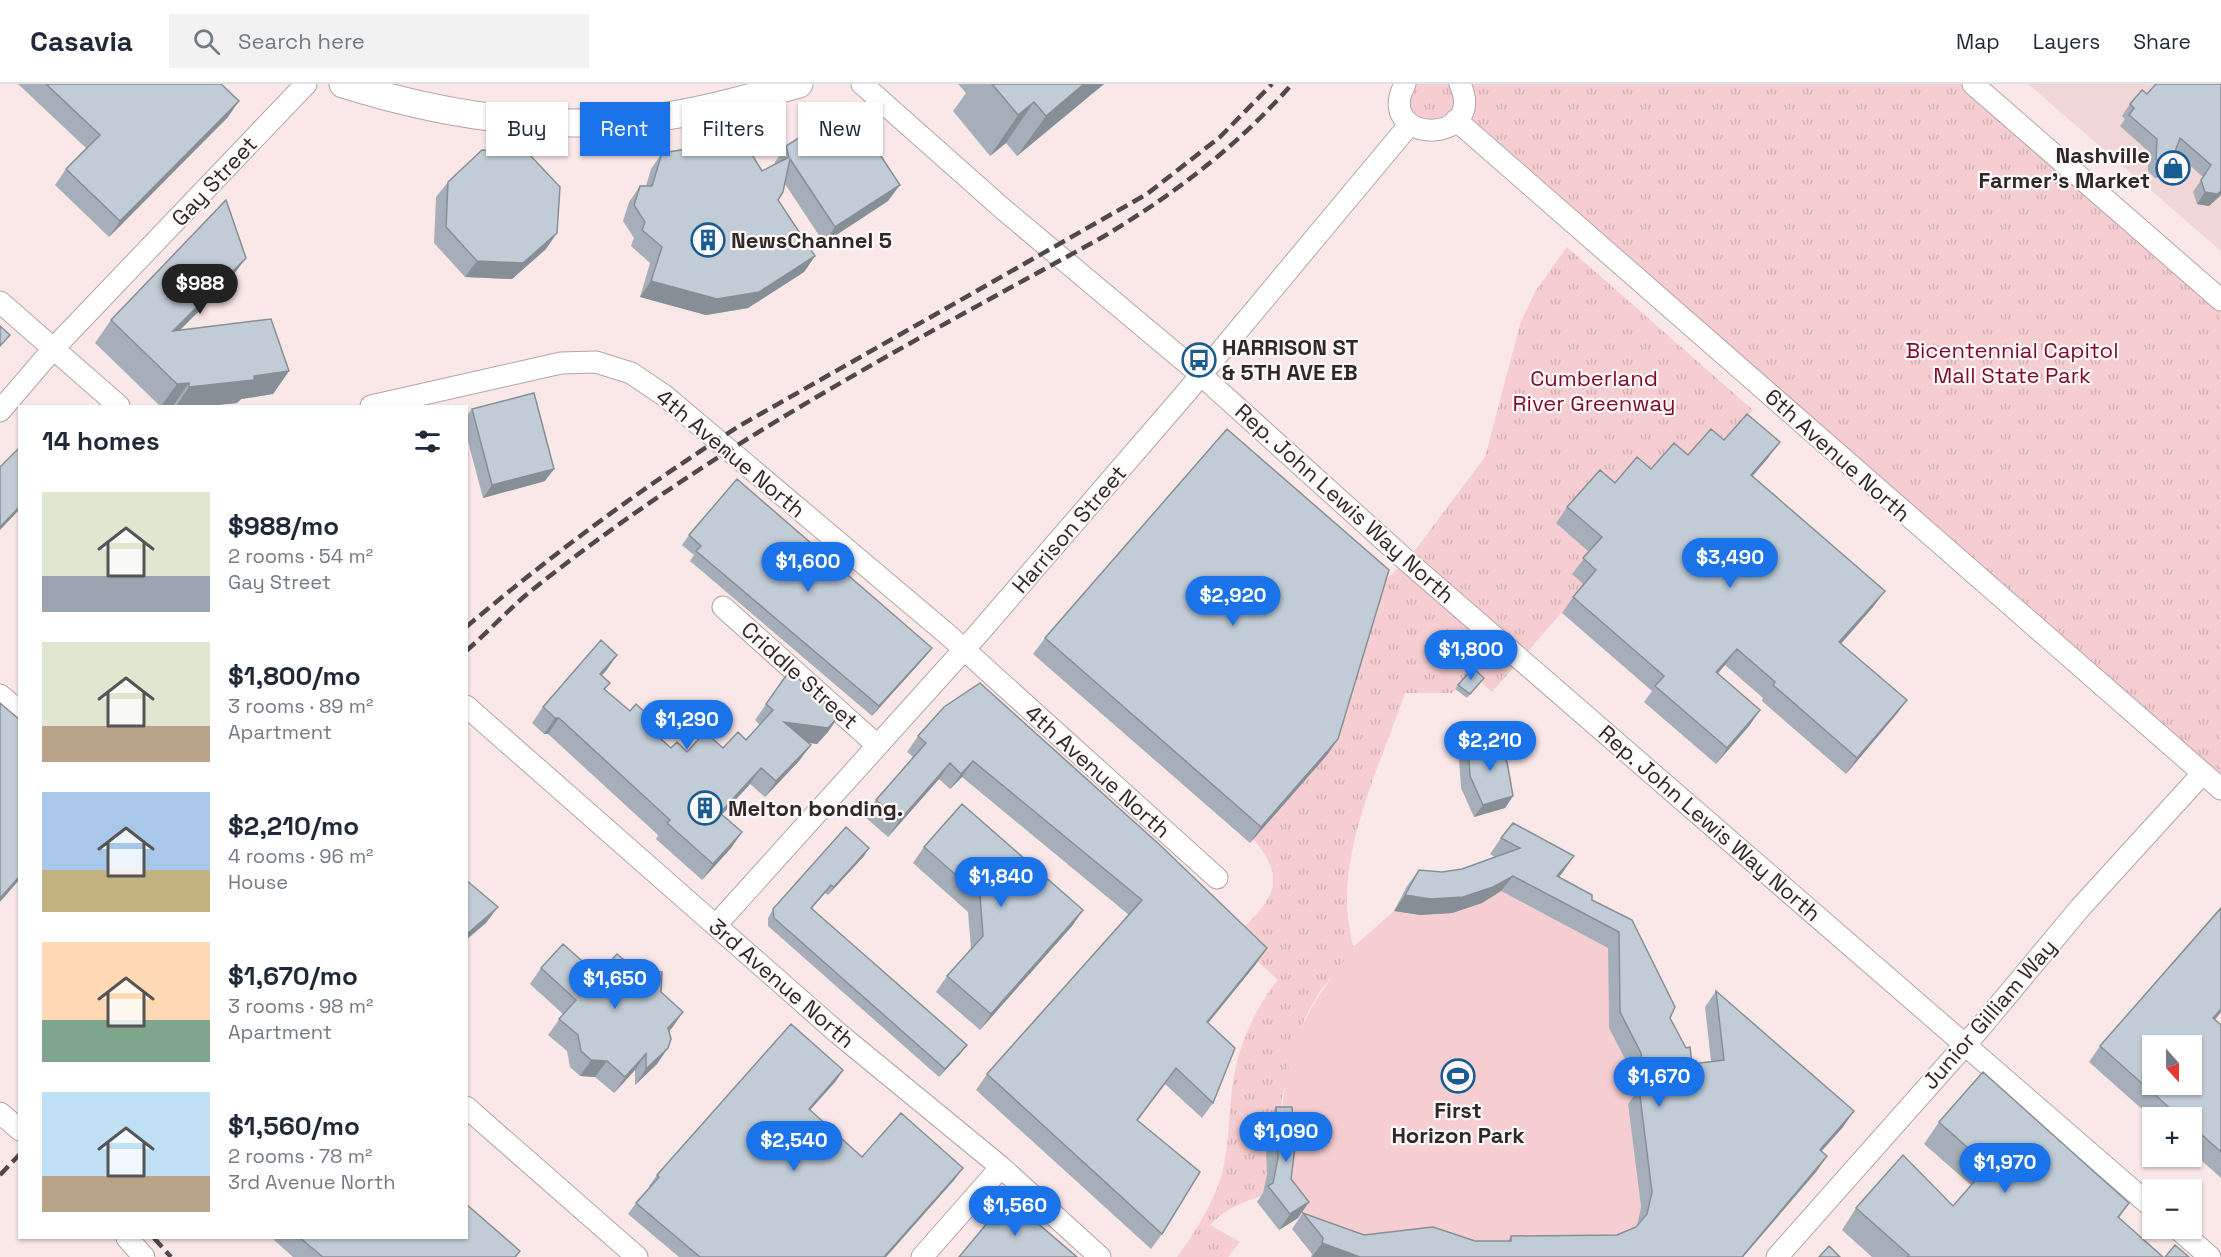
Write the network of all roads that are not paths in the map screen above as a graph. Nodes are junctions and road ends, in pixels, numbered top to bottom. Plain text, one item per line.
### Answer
1 (306, 84) edge
2 (343, 84) edge
3 (799, 84) edge
4 (862, 84) edge
5 (1405, 84) edge
6 (1460, 84) edge
7 (1973, 84) edge
8 (1456, 120) junction
9 (1410, 124) junction
10 (2221, 300) edge
11 (0, 302) edge
12 (53, 349) junction
13 (1201, 375) junction
14 (118, 405) edge
15 (375, 405) edge
16 (0, 411) edge
17 (723, 606) dead end
18 (963, 650) junction
19 (0, 695) edge
20 (468, 708) edge
21 (18, 710) edge
22 (877, 745) junction
23 (2203, 773) junction
24 (2221, 789) edge
25 (1217, 879) dead end
26 (716, 925) junction
27 (1964, 1044) junction
28 (468, 1109) edge
29 (0, 1113) edge
30 (18, 1128) edge
31 (1001, 1167) junction
32 (2142, 1198) edge
33 (128, 1239) edge
34 (2190, 1239) edge
35 (144, 1257) edge
36 (637, 1257) edge
37 (922, 1257) edge
38 (1100, 1257) edge
39 (1777, 1257) edge
40 (2210, 1257) edge

1 - 12 street, Gay Street
2 - 3 main road
4 - 13 street, Rep. John Lewis Way North
5 - 9 street
6 - 8 street
7 - 10 street
8 - 9 street
8 - 23 street, 6th Avenue North
9 - 13 street, Harrison Street
11 - 12 street
12 - 14 street
12 - 16 street, Gay Street
13 - 18 street, Harrison Street
13 - 27 street, Rep. John Lewis Way North
15 - 18 street, 4th Avenue North
17 - 22 street, Criddle Street
18 - 22 street, Harrison Street
18 - 25 street, 4th Avenue North
19 - 21 street
20 - 26 street, 3rd Avenue North
22 - 26 street, Harrison Street
23 - 24 street, 6th Avenue North
23 - 27 street, Junior Gilliam Way
26 - 31 street, 3rd Avenue North
27 - 32 street, Rep. John Lewis Way North
27 - 39 street, Junior Gilliam Way
28 - 36 street
29 - 30 street
31 - 37 street
31 - 38 street, 3rd Avenue North
33 - 35 street
34 - 40 street

